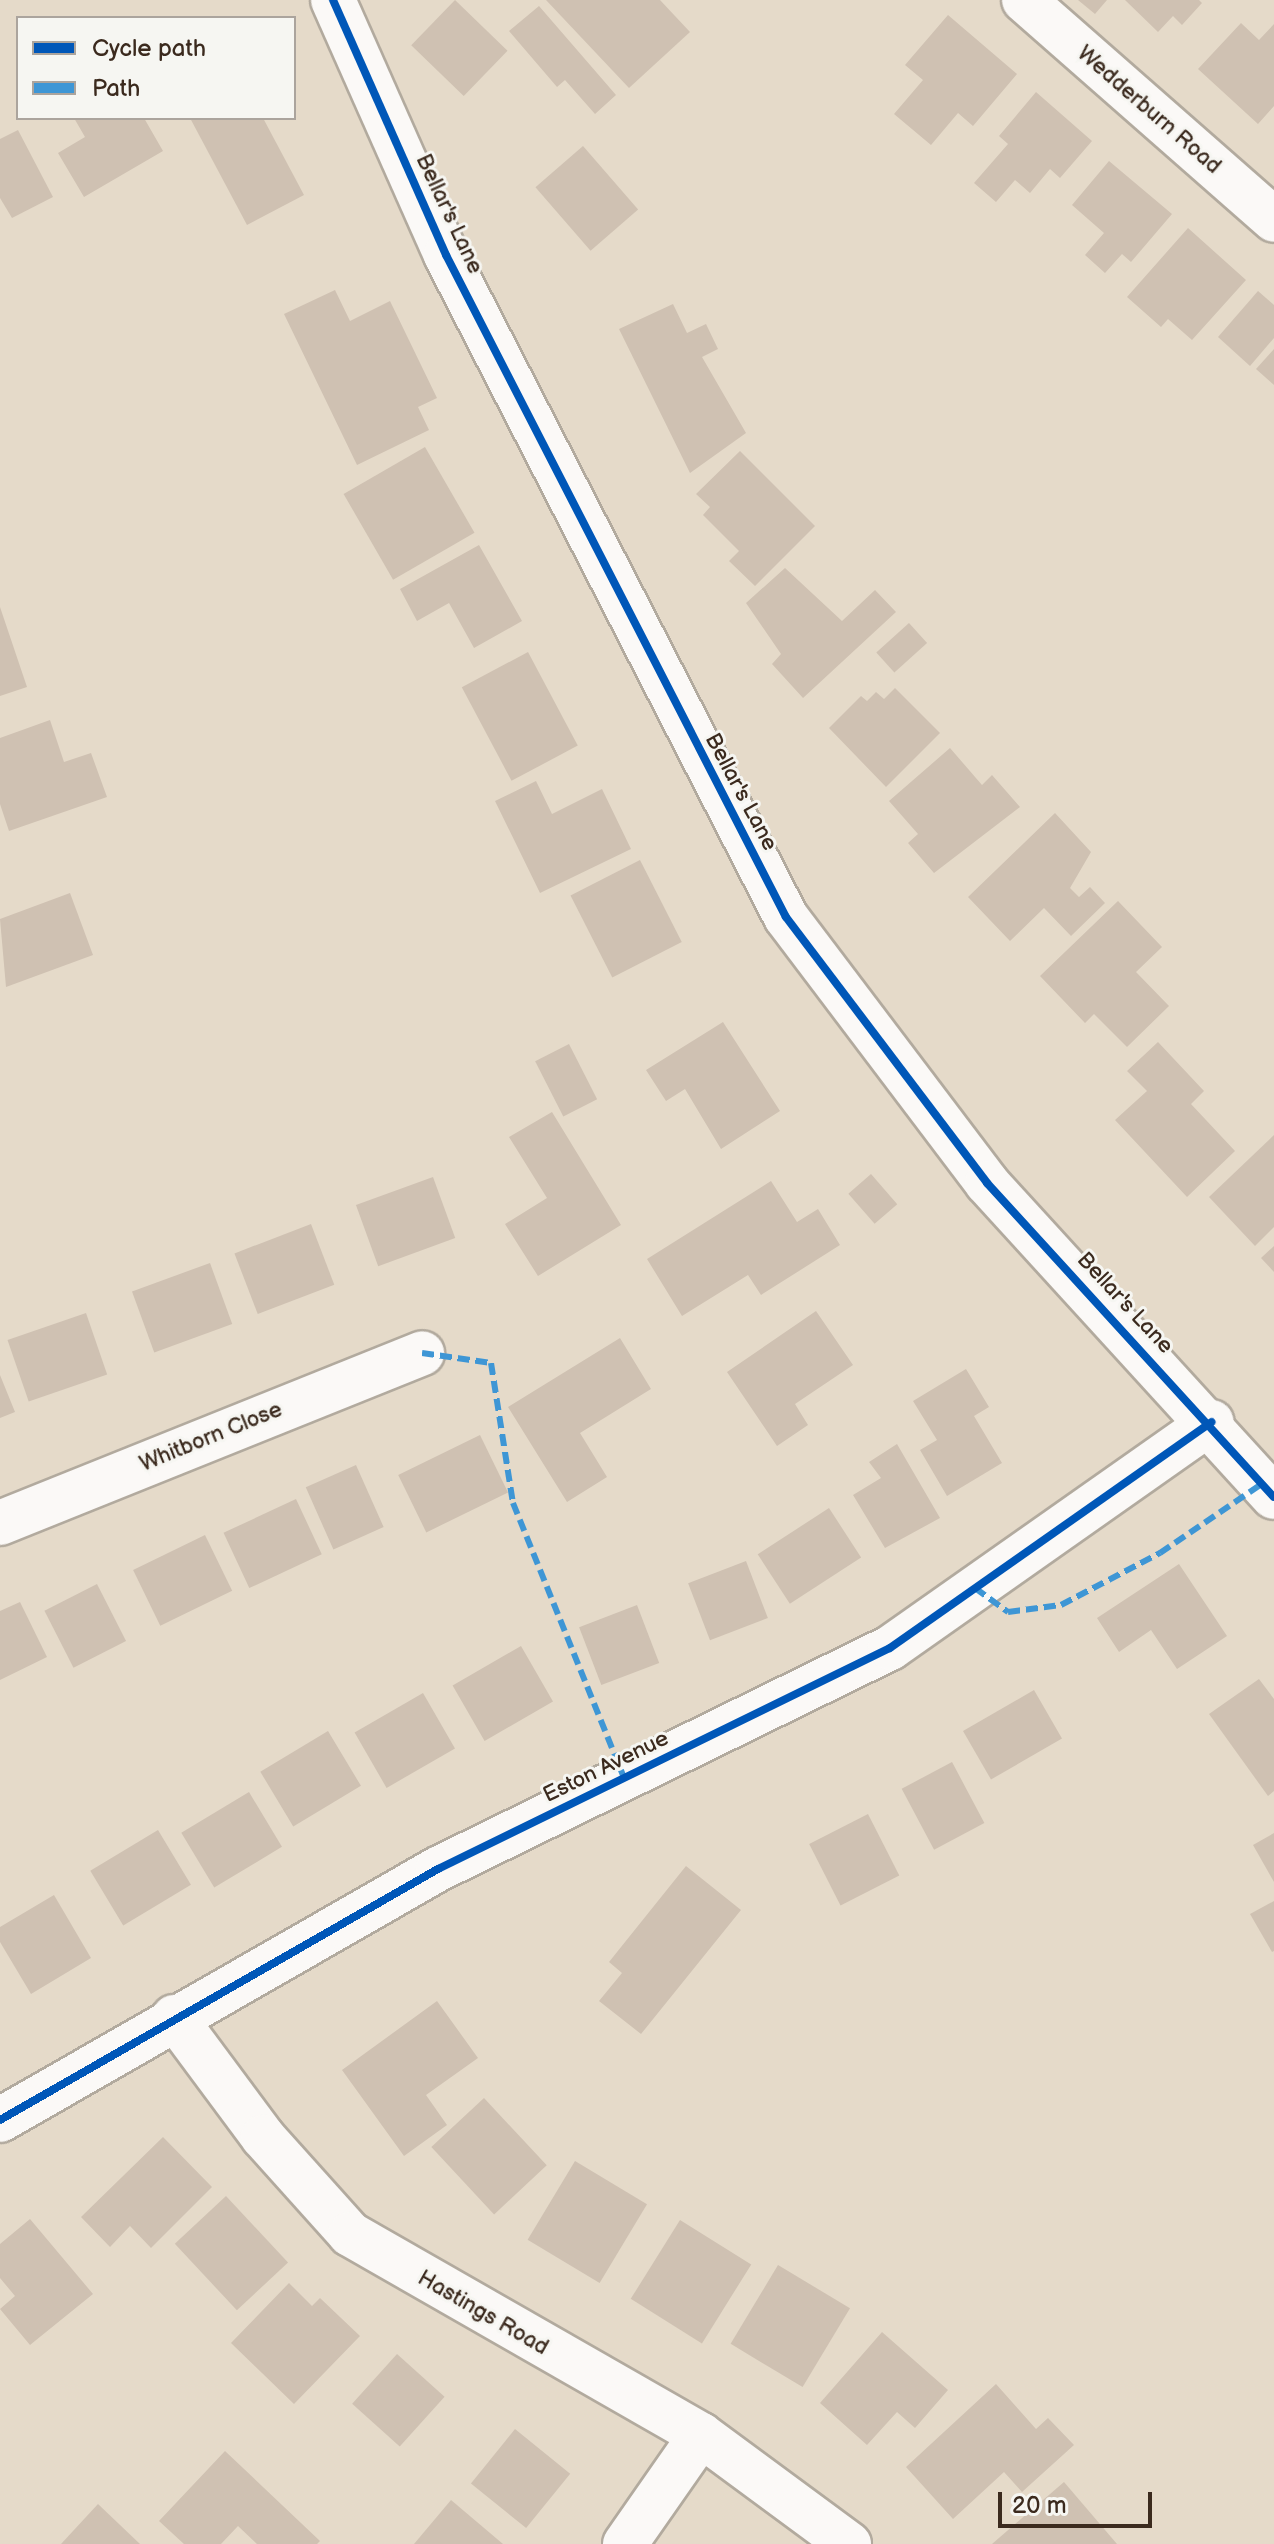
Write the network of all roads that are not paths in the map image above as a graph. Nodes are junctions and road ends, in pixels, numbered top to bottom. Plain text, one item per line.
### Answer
1 (333, 0) edge
2 (1024, 0) edge
3 (1274, 220) edge
4 (422, 1353) dead end
5 (1212, 1422) junction
6 (1274, 1497) edge
7 (0, 1523) edge
8 (174, 2017) junction
9 (0, 2120) edge
10 (701, 2435) junction
11 (625, 2544) edge
12 (849, 2544) edge

1 - 5 street, Bellar's Lane
2 - 3 street, Wedderburn Road
4 - 7 street, Whitborn Close
5 - 6 street, Bellar's Lane
5 - 8 street, Eston Avenue
8 - 9 street, Eston Avenue
8 - 10 street, Hastings Road
10 - 11 street
10 - 12 street, Hastings Road

